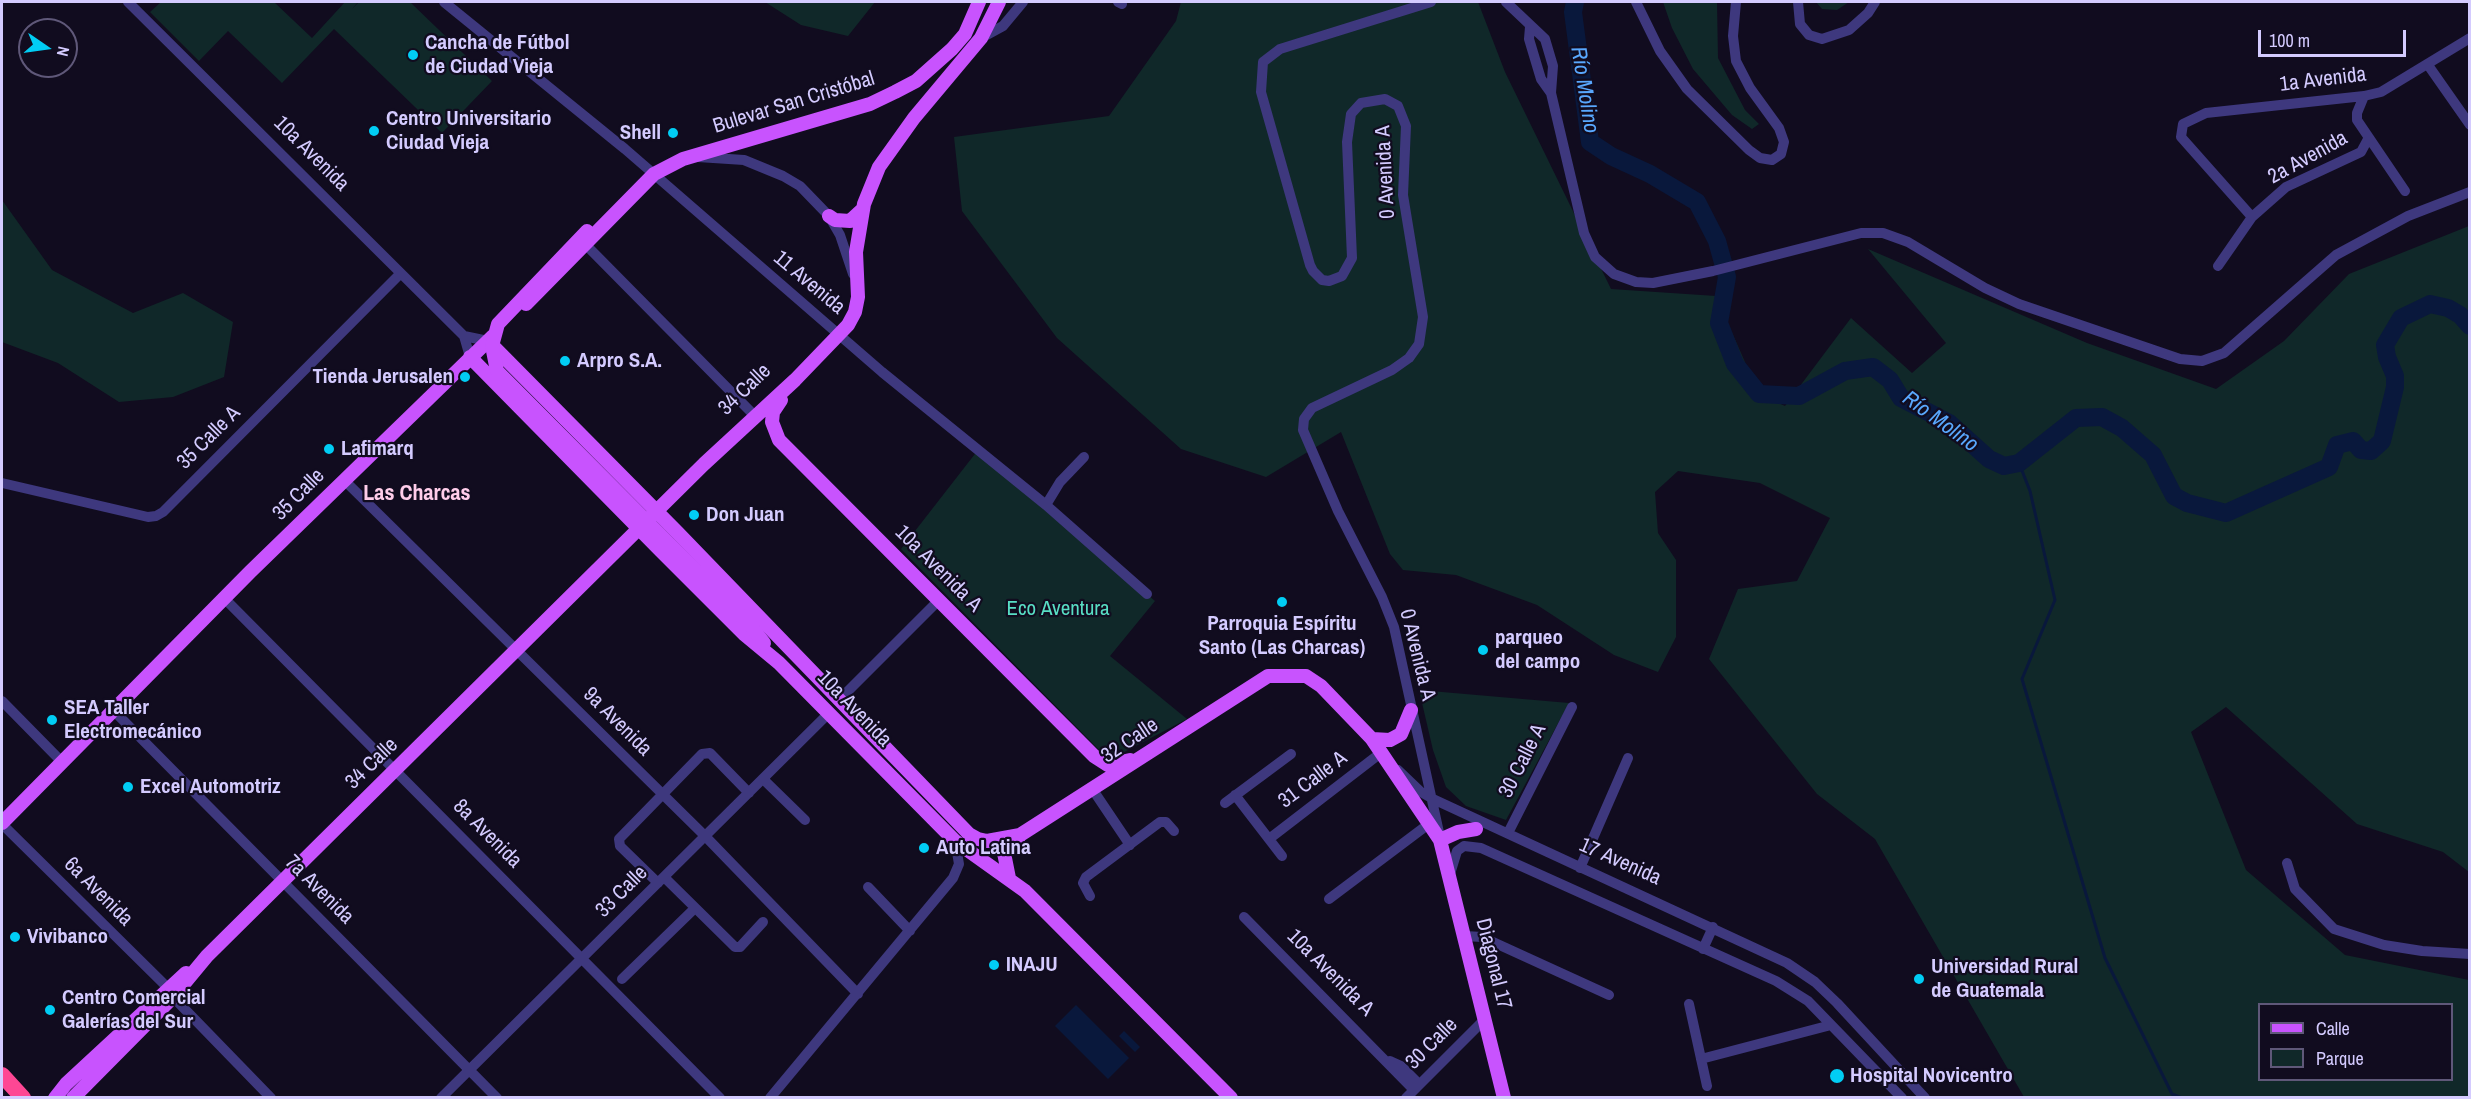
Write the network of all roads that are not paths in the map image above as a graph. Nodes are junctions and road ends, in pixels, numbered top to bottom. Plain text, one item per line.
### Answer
1 (128, 2) edge
2 (444, 2) edge
3 (979, 2) edge
4 (999, 2) edge
5 (1023, 2) edge
6 (1431, 2) edge
7 (1506, 2) edge
8 (1635, 2) edge
9 (1736, 2) edge
10 (1798, 2) edge
11 (1875, 2) edge
12 (1530, 27) junction
13 (981, 38) junction
14 (2469, 38) edge
15 (2428, 64) junction
16 (1551, 93) junction
17 (2364, 96) junction
18 (2469, 124) edge
19 (2368, 139) junction
20 (694, 157) junction
21 (654, 174) junction
22 (2405, 191) dead end
23 (2469, 192) edge
24 (864, 204) junction
25 (829, 216) junction
26 (2252, 217) junction
27 (587, 238) junction
28 (2218, 266) dead end
29 (400, 274) junction
30 (858, 297) junction
31 (839, 334) junction
32 (464, 336) junction
33 (488, 341) junction
34 (821, 353) junction
35 (470, 357) junction
36 (795, 380) junction
37 (751, 412) junction
38 (1084, 457) dead end
39 (704, 464) junction
40 (344, 480) junction
41 (2, 483) edge
42 (1046, 505) junction
43 (657, 511) junction
44 (639, 529) junction
45 (678, 533) junction
46 (661, 551) junction
47 (1147, 594) dead end
48 (224, 598) junction
49 (939, 600) junction
50 (518, 650) junction
51 (779, 663) junction
52 (1294, 675) joint
53 (2, 701) edge
54 (838, 701) junction
55 (1572, 707) dead end
56 (113, 710) junction
57 (1411, 710) junction
58 (829, 713) junction
59 (871, 734) junction
60 (1372, 739) junction
61 (1154, 750) junction
62 (1291, 754) dead end
63 (1384, 756) junction
64 (1628, 758) dead end
65 (62, 762) junction
66 (394, 771) junction
67 (763, 779) junction
68 (1093, 790) junction
69 (749, 793) junction
70 (1235, 795) junction
71 (663, 796) junction
72 (1433, 799) junction
73 (1225, 803) dead end
74 (806, 820) dead end
75 (2, 823) edge
76 (1430, 824) junction
77 (1493, 827) junction
78 (1476, 829) junction
79 (1174, 831) dead end
80 (1508, 833) junction
81 (1020, 835) junction
82 (705, 836) junction
83 (1269, 839) junction
84 (1440, 840) junction
85 (955, 841) junction
86 (987, 841) joint
87 (1130, 845) junction
88 (1481, 848) junction
89 (1282, 856) dead end
90 (2287, 863) dead end
91 (1580, 868) junction
92 (1450, 874) junction
93 (1009, 878) junction
94 (661, 880) junction
95 (283, 881) junction
96 (868, 887) dead end
97 (1090, 896) dead end
98 (1329, 899) dead end
99 (694, 909) junction
100 (1244, 917) dead end
101 (763, 922) dead end
102 (1713, 927) junction
103 (910, 931) junction
104 (1465, 936) junction
105 (1703, 949) junction
106 (2469, 954) edge
107 (583, 957) junction
108 (622, 979) dead end
109 (170, 992) junction
110 (858, 994) junction
111 (1609, 995) dead end
112 (1689, 1004) dead end
113 (1485, 1018) junction
114 (1831, 1024) junction
115 (1701, 1059) junction
116 (469, 1070) junction
117 (2, 1075) edge
118 (1707, 1086) dead end
119 (1413, 1090) edge
120 (23, 1098) edge
121 (55, 1098) edge
122 (73, 1098) edge
123 (272, 1098) edge
124 (441, 1098) edge
125 (497, 1098) edge
126 (720, 1098) edge
127 (770, 1098) edge
128 (1231, 1098) edge
129 (1504, 1098) edge
130 (1902, 1098) edge
131 (1925, 1098) edge

1 - 29 street, 10a Avenida
2 - 21 street, 11 Avenida
3 - 20 main road, Bulevar San Cristóbal
4 - 13 main road
5 - 13 street
6 - 57 street, 0 Avenida A
7 - 12 street
8 - 9 street
10 - 11 street
12 - 16 street
12 - 16 street
13 - 24 main road
14 - 15 street, 1a Avenida
15 - 17 street, 1a Avenida
15 - 18 street
16 - 23 street
17 - 19 street
17 - 26 street, 1a Avenida
19 - 22 street
19 - 26 street, 2a Avenida
20 - 21 main road, Bulevar San Cristóbal
20 - 25 street
21 - 27 main road
21 - 31 street, 11 Avenida
24 - 25 main road
24 - 30 main road
25 - 30 street
26 - 28 street, 2a Avenida
27 - 33 main road, 35 Calle
27 - 37 street
27 - 51 main road, bridge
29 - 32 street, 10a Avenida
29 - 41 street, 35 Calle A
30 - 31 main road
31 - 34 main road, 34 Calle
31 - 42 street, 11 Avenida
32 - 33 street
32 - 35 street, 10a Avenida
33 - 35 main road, 35 Calle
33 - 43 main road, 10a Avenida
34 - 36 main road, 34 Calle
34 - 37 main road, 34 Calle
35 - 40 main road, 35 Calle
35 - 44 main road, 10a Avenida
36 - 39 main road, 34 Calle
36 - 49 main road, 10a Avenida A
37 - 39 main road, 34 Calle
38 - 42 street
39 - 43 main road, 34 Calle
40 - 48 main road, 35 Calle
40 - 50 street, 9a Avenida
42 - 47 street, 11 Avenida
43 - 44 main road, 34 Calle
43 - 45 main road, 10a Avenida
44 - 46 main road, 10a Avenida
44 - 50 main road, 34 Calle
45 - 46 main road
45 - 54 main road, 10a Avenida
46 - 51 main road, 10a Avenida
48 - 56 main road, 35 Calle
48 - 66 street, 8a Avenida
49 - 54 street
49 - 61 main road, 10a Avenida A
50 - 66 main road, 34 Calle
50 - 71 street, 9a Avenida
51 - 58 main road, 10a Avenida
52 - 60 main road, 17 Avenida
52 - 61 main road, 32 Calle
53 - 65 street
54 - 59 main road, 10a Avenida
55 - 80 street, 30 Calle A
56 - 65 main road, 35 Calle
56 - 95 street, 7a Avenida
57 - 60 main road
57 - 72 street, 0 Avenida A
58 - 59 main road
58 - 67 street, 33 Calle
58 - 85 main road, 10a Avenida
59 - 86 main road, 10a Avenida
60 - 63 main road, 17 Avenida
61 - 68 main road, 32 Calle
62 - 70 street
63 - 72 street, 17 Avenida
63 - 76 main road, Diagonal 17
63 - 83 street, 31 Calle A
64 - 91 street
65 - 75 main road, 35 Calle
66 - 95 main road, 34 Calle
66 - 107 street, 8a Avenida
67 - 69 street, 33 Calle
67 - 74 street
68 - 81 main road, 32 Calle
68 - 87 street
69 - 71 street
69 - 82 street, 33 Calle
70 - 73 street
70 - 83 street
71 - 82 street, 9a Avenida
71 - 94 street
72 - 77 street, 17 Avenida
72 - 84 street, Diagonal 17
75 - 109 street, 6a Avenida
76 - 84 main road, Diagonal 17
76 - 98 street
77 - 78 street
77 - 80 street, 17 Avenida
78 - 84 main road
78 - 88 street
79 - 87 street
80 - 91 street, 17 Avenida
81 - 86 main road, 32 Calle
81 - 93 main road
82 - 94 street, 33 Calle
82 - 110 street, 9a Avenida
83 - 89 street
84 - 92 main road, Diagonal 17
85 - 93 main road, 10a Avenida
85 - 103 street
87 - 97 street
88 - 92 street
88 - 105 street, 17 Avenida
90 - 106 street
91 - 102 street, 17 Avenida
92 - 104 main road, Diagonal 17
93 - 128 main road, 10a Avenida
94 - 99 street
94 - 107 street, 33 Calle
95 - 109 main road, 34 Calle
95 - 116 street, 7a Avenida
96 - 103 street
99 - 101 street
99 - 108 street
100 - 119 street, 10a Avenida A
102 - 105 street
102 - 131 street, 17 Avenida
103 - 110 street
104 - 111 street
104 - 113 main road, Diagonal 17
105 - 114 street, 17 Avenida
107 - 116 street, 33 Calle
107 - 126 street, 8a Avenida
109 - 121 main road
109 - 122 main road, 34 Calle
109 - 123 street, 6a Avenida
110 - 127 street
112 - 115 street
113 - 119 street, 30 Calle
113 - 129 main road, Diagonal 17
114 - 115 street
114 - 130 street, 17 Avenida
115 - 118 street
116 - 124 street, 33 Calle
116 - 125 street, 7a Avenida
117 - 120 highway

